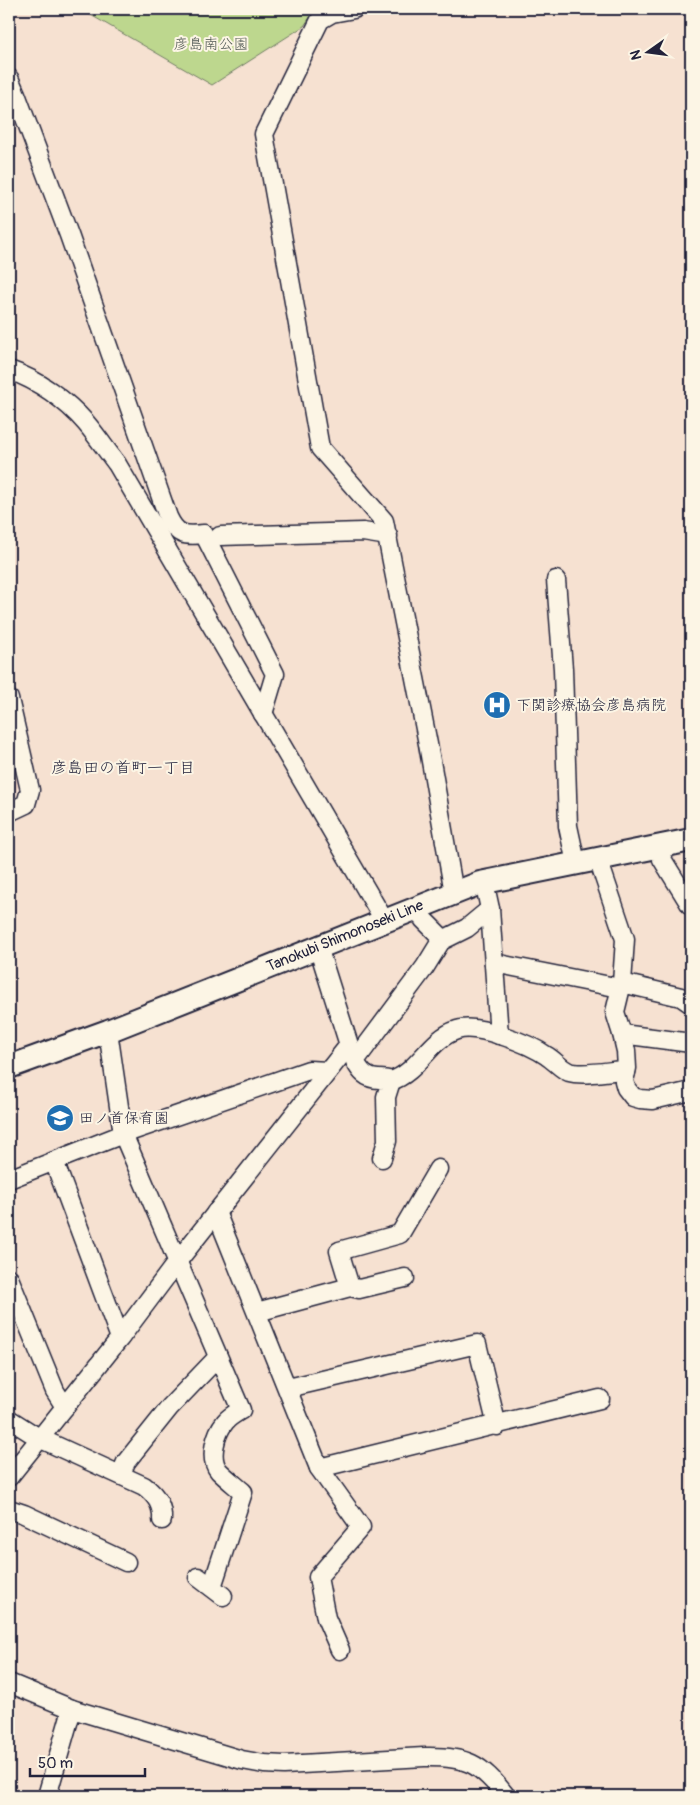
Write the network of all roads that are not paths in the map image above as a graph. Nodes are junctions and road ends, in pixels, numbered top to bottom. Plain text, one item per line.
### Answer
1 (354, 9) edge
2 (9, 78) edge
3 (9, 370) edge
4 (212, 535) junction
5 (388, 536) junction
6 (556, 580) dead end
7 (9, 699) edge
8 (263, 714) junction
9 (9, 812) edge
10 (691, 840) edge
11 (662, 859) dead end
12 (576, 863) junction
13 (602, 871) dead end
14 (454, 893) junction
15 (691, 906) edge
16 (423, 919) dead end
17 (384, 920) junction
18 (440, 941) junction
19 (318, 947) junction
20 (494, 963) junction
21 (621, 986) junction
22 (691, 1004) edge
23 (108, 1031) junction
24 (622, 1034) junction
25 (498, 1035) junction
26 (691, 1043) edge
27 (9, 1067) edge
28 (328, 1071) junction
29 (626, 1072) junction
30 (391, 1082) junction
31 (691, 1090) edge
32 (123, 1134) junction
33 (382, 1158) dead end
34 (54, 1161) junction
35 (438, 1169) dead end
36 (9, 1179) edge
37 (216, 1212) junction
38 (176, 1262) junction
39 (9, 1278) edge
40 (405, 1278) dead end
41 (350, 1287) junction
42 (257, 1312) junction
43 (120, 1338) junction
44 (218, 1357) junction
45 (288, 1388) junction
46 (600, 1399) dead end
47 (65, 1407) junction
48 (9, 1419) edge
49 (497, 1426) junction
50 (39, 1438) junction
51 (319, 1468) junction
52 (121, 1474) junction
53 (9, 1477) edge
54 (9, 1509) edge
55 (162, 1520) dead end
56 (126, 1562) dead end
57 (211, 1587) dead end
58 (340, 1650) dead end
59 (9, 1683) edge
60 (72, 1709) junction
61 (47, 1796) edge
62 (506, 1796) edge

1 - 5 street
2 - 4 street
3 - 8 street
4 - 5 street
4 - 8 street
5 - 14 street
6 - 12 street
7 - 9 street
8 - 17 street
10 - 12 main road, Tanokubi Shimonoseki Line
11 - 15 street
12 - 14 main road, Tanokubi Shimonoseki Line
13 - 21 street
14 - 17 main road, Tanokubi Shimonoseki Line
16 - 18 street
17 - 19 main road, Tanokubi Shimonoseki Line
18 - 20 street
18 - 30 street
19 - 23 main road, Tanokubi Shimonoseki Line
19 - 28 street
20 - 21 street
20 - 25 street
21 - 22 street
21 - 24 street
23 - 27 main road, Tanokubi Shimonoseki Line
23 - 32 street
24 - 26 street
24 - 29 street
25 - 29 street
25 - 30 street
28 - 32 street
28 - 37 street
29 - 31 street
30 - 33 street
32 - 34 street
32 - 38 street
34 - 36 street
34 - 43 street
35 - 41 street
37 - 38 street
37 - 42 street
38 - 43 street
38 - 44 street
39 - 47 street
40 - 41 street
41 - 42 street
42 - 45 street
43 - 47 street
44 - 52 street
44 - 57 street
45 - 49 street
45 - 51 street
46 - 49 street
47 - 50 street
48 - 50 street
49 - 51 street
50 - 52 street
50 - 53 street
51 - 58 street
52 - 55 street
54 - 56 street
59 - 60 street
60 - 61 street
60 - 62 street

